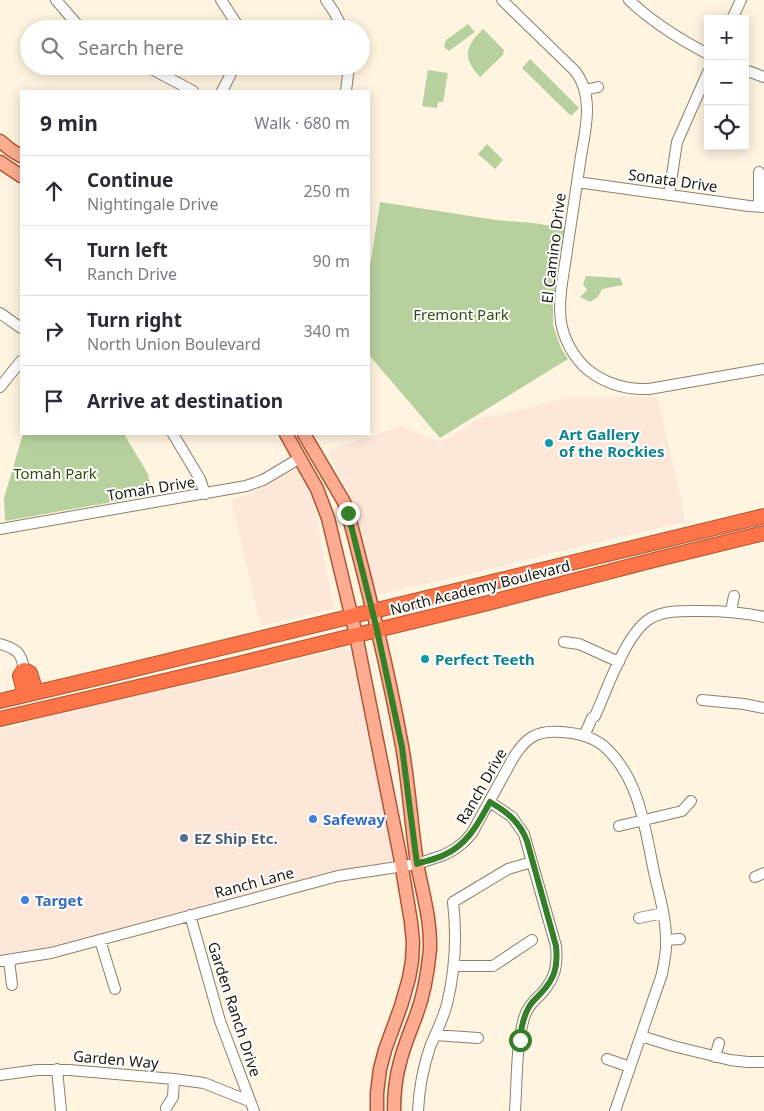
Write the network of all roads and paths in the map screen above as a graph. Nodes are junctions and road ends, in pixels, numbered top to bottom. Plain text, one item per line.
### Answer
1 (56, 0) edge
2 (221, 0) edge
3 (326, 0) edge
4 (502, 0) edge
5 (630, 0) edge
6 (741, 0) edge
7 (734, 15) edge
8 (73, 20) edge
9 (234, 20) edge
10 (338, 20) edge
11 (704, 52) edge
12 (749, 71) edge
13 (163, 75) edge
14 (230, 75) edge
15 (348, 75) edge
16 (764, 77) edge
17 (704, 81) edge
18 (598, 87) dead end
19 (191, 90) edge
20 (223, 90) edge
21 (346, 90) edge
22 (585, 90) junction
23 (0, 141) edge
24 (20, 155) edge
25 (0, 162) edge
26 (759, 172) dead end
27 (20, 175) edge
28 (577, 182) junction
29 (670, 195) junction
30 (762, 207) edge
31 (0, 313) edge
32 (20, 327) edge
33 (20, 363) edge
34 (764, 369) edge
35 (0, 387) edge
36 (175, 435) edge
37 (287, 435) edge
38 (305, 435) edge
39 (300, 458) junction
40 (205, 494) junction
41 (764, 516) edge
42 (0, 529) edge
43 (764, 533) edge
44 (734, 596) dead end
45 (372, 611) junction
46 (732, 611) junction
47 (352, 616) junction
48 (764, 617) edge
49 (377, 630) junction
50 (356, 635) junction
51 (564, 642) dead end
52 (0, 644) edge
53 (619, 662) junction
54 (24, 670) joint
55 (30, 694) junction
56 (702, 700) dead end
57 (0, 701) edge
58 (764, 708) edge
59 (0, 719) edge
60 (588, 737) junction
61 (691, 801) dead end
62 (490, 802) junction
63 (643, 820) junction
64 (619, 826) dead end
65 (532, 862) junction
66 (417, 864) junction
67 (401, 866) junction
68 (663, 913) junction
69 (190, 915) junction
70 (639, 918) dead end
71 (680, 939) dead end
72 (100, 940) junction
73 (532, 940) dead end
74 (666, 940) junction
75 (4, 961) edge
76 (454, 966) junction
77 (12, 985) dead end
78 (115, 989) dead end
79 (435, 1035) junction
80 (641, 1036) junction
81 (478, 1038) dead end
82 (719, 1043) dead end
83 (715, 1057) junction
84 (607, 1059) dead end
85 (764, 1062) edge
86 (630, 1067) junction
87 (57, 1070) junction
88 (0, 1075) edge
89 (174, 1078) junction
90 (251, 1106) edge
91 (166, 1108) dead end
92 (61, 1111) edge
93 (377, 1111) edge
94 (394, 1111) edge
95 (418, 1111) edge
96 (515, 1111) edge
97 (615, 1111) edge

1 - 8 street
2 - 9 street
3 - 10 street
4 - 22 street, El Camino Drive
5 - 11 street
6 - 7 street
12 - 16 street
13 - 19 street
14 - 20 street
15 - 21 street
17 - 29 street
18 - 22 street
22 - 28 street, El Camino Drive
23 - 24 main road
25 - 27 main road
26 - 30 street
28 - 29 street, Sonata Drive
28 - 34 street, El Camino Drive
29 - 30 street, Sonata Drive
31 - 32 street
33 - 35 street
36 - 40 street
37 - 39 main road
38 - 45 main road
39 - 40 street, Tomah Drive
39 - 47 main road
40 - 42 street, Tomah Drive
41 - 45 highway, North Academy Boulevard
43 - 49 highway, North Academy Boulevard
44 - 46 street
45 - 47 highway, North Academy Boulevard
45 - 49 main road
46 - 48 street
46 - 53 street
47 - 50 main road
47 - 55 highway, North Academy Boulevard
49 - 50 highway, North Academy Boulevard
49 - 66 main road
50 - 59 highway, North Academy Boulevard
50 - 67 main road
51 - 53 street
52 - 54 street
53 - 60 street
54 - 55 highway
55 - 57 highway, North Academy Boulevard
56 - 58 street
60 - 62 street, Ranch Drive
60 - 63 street, Ranch Drive
61 - 63 street
62 - 65 street
62 - 66 street, Ranch Drive
63 - 64 street
63 - 68 street, Ranch Drive
65 - 76 street
65 - 96 street
66 - 67 street, Ranch Lane
66 - 94 main road
67 - 69 street, Ranch Lane
67 - 93 main road
68 - 70 street
68 - 74 street, Ranch Drive
69 - 72 street, Ranch Lane
69 - 90 street, Garden Ranch Drive
71 - 74 street
72 - 75 street, Ranch Lane
72 - 78 street
73 - 76 street
74 - 80 street, Ranch Drive
75 - 77 street, Ranch Lane
76 - 79 street
79 - 81 street
79 - 95 street
80 - 83 street
80 - 86 street, Ranch Drive
82 - 83 street
83 - 85 street
84 - 86 street
86 - 97 street, Ranch Drive
87 - 88 street, Garden Way
87 - 89 street, Garden Way
87 - 92 street, Garden Way
89 - 90 street, Garden Way
89 - 91 street, Garden Way

